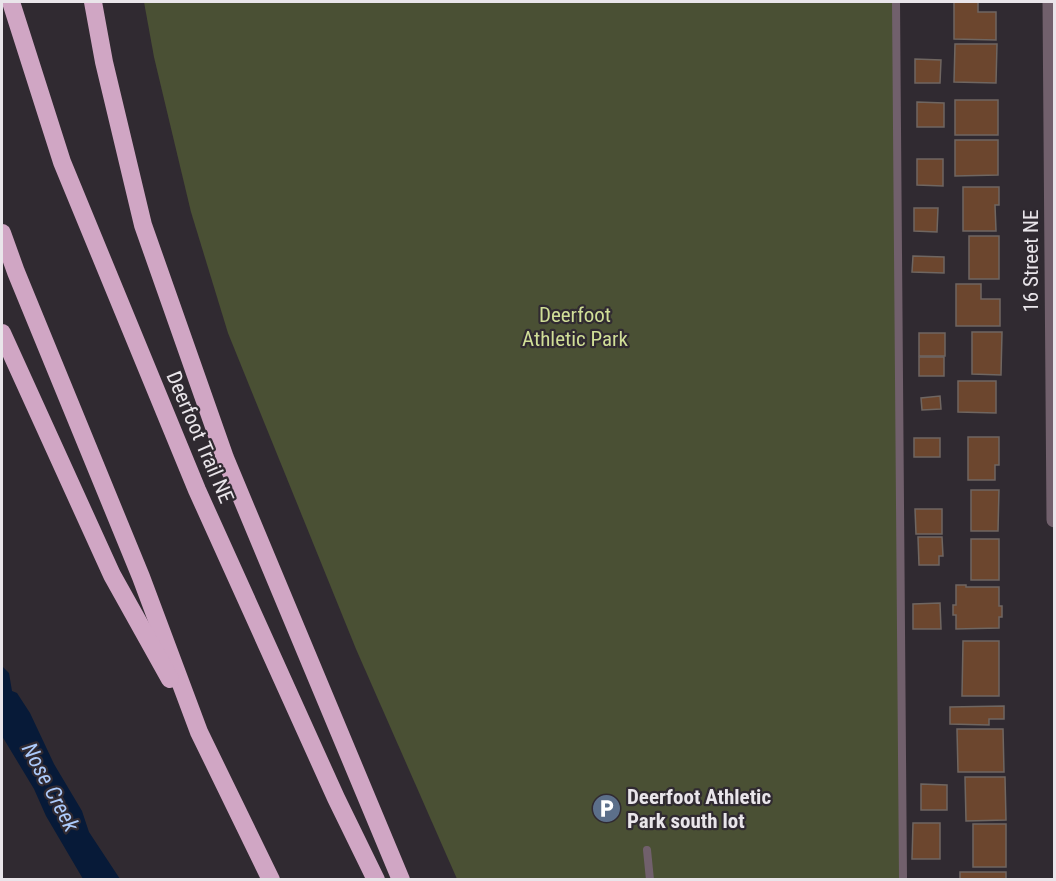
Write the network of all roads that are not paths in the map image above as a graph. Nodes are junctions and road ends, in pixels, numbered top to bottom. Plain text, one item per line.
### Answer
1 (11, 2) edge
2 (93, 2) edge
3 (896, 2) edge
4 (1050, 2) edge
5 (1053, 92) edge
6 (2, 233) edge
7 (2, 333) edge
8 (1054, 393) edge
9 (1054, 520) edge
10 (199, 732) junction
11 (647, 849) dead end
12 (271, 879) edge
13 (376, 879) edge
14 (401, 879) edge
15 (651, 879) edge
16 (903, 879) edge

1 - 13 highway, Deerfoot Trail NE
2 - 14 highway
3 - 16 lane
4 - 5 street, 16 Street NE
5 - 8 street, 16 Street NE
6 - 10 highway
7 - 10 highway
8 - 9 street, 16 Street NE
10 - 12 highway
11 - 15 lane

